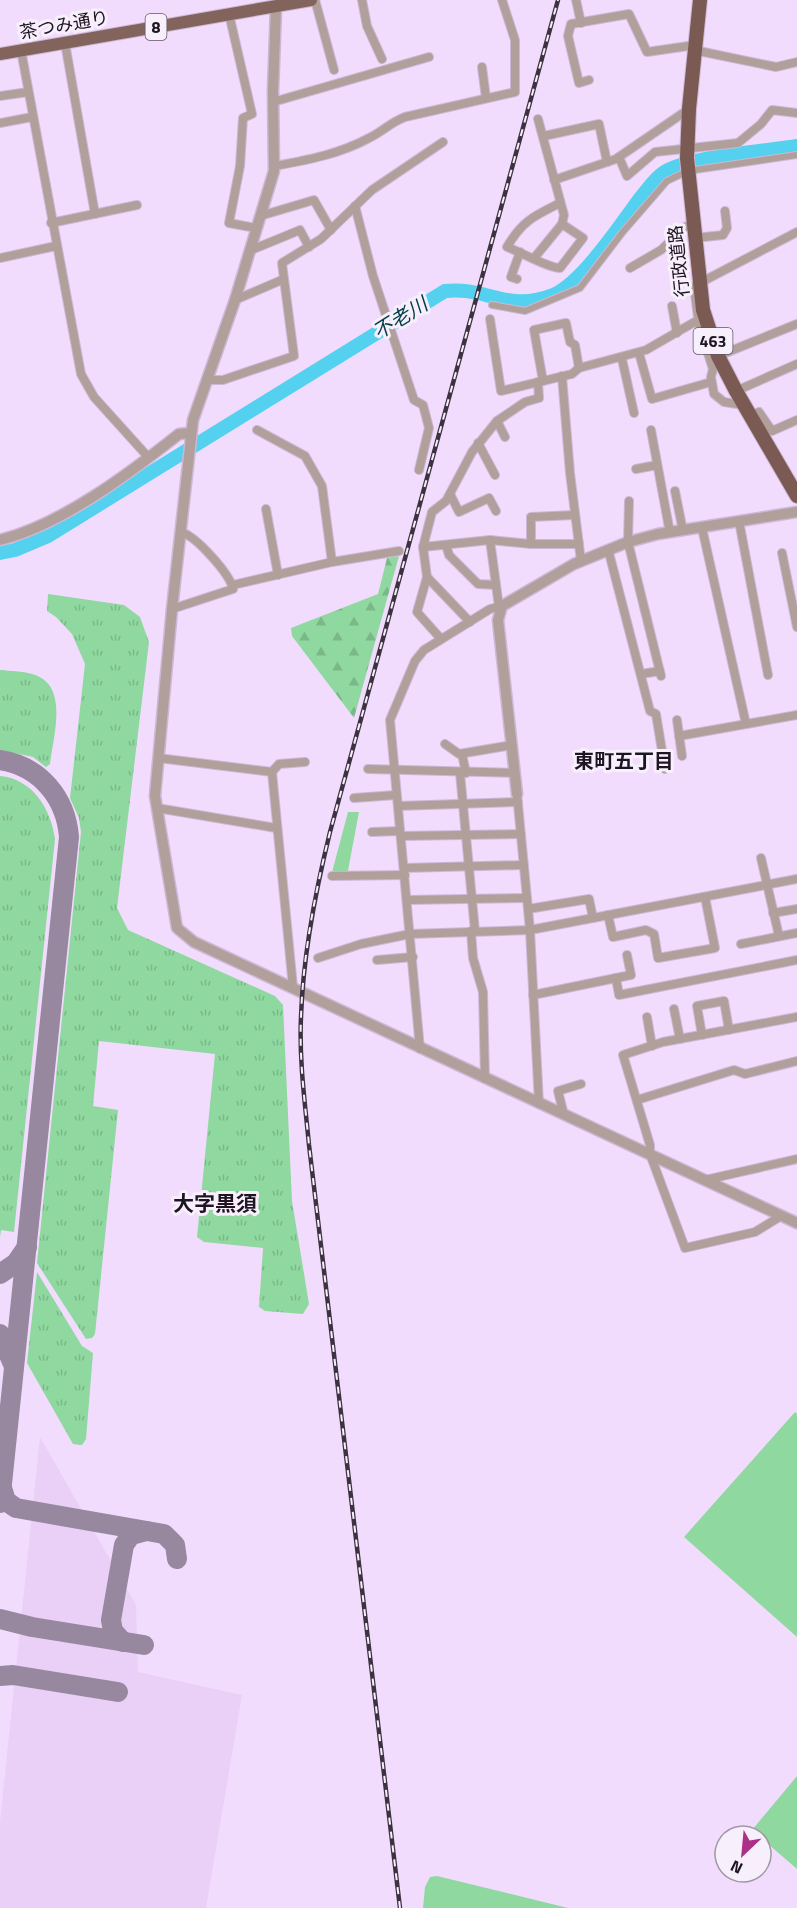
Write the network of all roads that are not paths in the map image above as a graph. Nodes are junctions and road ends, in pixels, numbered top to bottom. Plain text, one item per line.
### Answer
1 (313, 0) edge
2 (362, 0) edge
3 (502, 0) edge
4 (576, 0) edge
5 (700, 0) edge
6 (276, 7) junction
7 (229, 14) junction
8 (581, 23) junction
9 (65, 43) junction
10 (695, 47) junction
11 (21, 50) junction
12 (0, 54) edge
13 (429, 57) dead end
14 (382, 59) dead end
15 (797, 62) edge
16 (482, 67) dead end
17 (334, 70) dead end
18 (590, 80) dead end
19 (28, 92) junction
20 (0, 96) edge
21 (486, 98) junction
22 (273, 102) junction
23 (689, 109) junction
24 (797, 113) edge
25 (32, 117) junction
26 (538, 118) dead end
27 (0, 123) edge
28 (544, 136) junction
29 (443, 142) dead end
30 (797, 155) edge
31 (619, 157) junction
32 (607, 162) junction
33 (688, 162) junction
34 (275, 166) junction
35 (554, 180) junction
36 (560, 202) junction
37 (137, 205) dead end
38 (355, 206) junction
39 (725, 211) dead end
40 (95, 214) junction
41 (260, 216) junction
42 (51, 223) junction
43 (562, 224) junction
44 (256, 228) junction
45 (331, 230) junction
46 (694, 231) junction
47 (797, 232) edge
48 (56, 246) junction
49 (309, 247) junction
50 (249, 251) junction
51 (520, 252) junction
52 (535, 257) junction
53 (0, 258) edge
54 (630, 268) dead end
55 (284, 279) junction
56 (517, 279) dead end
57 (699, 282) junction
58 (235, 300) junction
59 (492, 305) dead end
60 (672, 306) dead end
61 (490, 319) dead end
62 (698, 320) junction
63 (797, 324) edge
64 (677, 333) junction
65 (639, 353) junction
66 (718, 356) junction
67 (622, 358) junction
68 (797, 364) edge
69 (579, 368) junction
70 (562, 376) junction
71 (206, 380) junction
72 (541, 381) junction
73 (711, 382) junction
74 (736, 391) junction
75 (747, 410) junction
76 (634, 413) dead end
77 (797, 420) edge
78 (497, 421) junction
79 (256, 430) dead end
80 (651, 430) dead end
81 (191, 436) junction
82 (505, 437) dead end
83 (478, 443) junction
84 (149, 458) junction
85 (657, 465) junction
86 (636, 469) dead end
87 (420, 470) dead end
88 (495, 474) dead end
89 (675, 491) dead end
90 (450, 494) junction
91 (797, 495) edge
92 (628, 501) dead end
93 (266, 509) dead end
94 (496, 511) dead end
95 (797, 512) edge
96 (575, 515) junction
97 (739, 521) junction
98 (702, 528) junction
99 (683, 531) junction
100 (181, 532) junction
101 (670, 533) junction
102 (1, 540) edge
103 (490, 540) junction
104 (628, 542) junction
105 (531, 544) junction
106 (579, 544) junction
107 (446, 545) junction
108 (423, 547) junction
109 (608, 549) junction
110 (399, 551) dead end
111 (782, 553) dead end
112 (581, 561) junction
113 (332, 562) junction
114 (278, 575) junction
115 (427, 577) junction
116 (233, 585) junction
117 (496, 585) junction
118 (500, 606) junction
119 (172, 609) junction
120 (470, 622) junction
121 (797, 627) edge
122 (441, 639) junction
123 (640, 674) junction
124 (768, 675) dead end
125 (797, 715) edge
126 (677, 720) dead end
127 (746, 724) junction
128 (679, 736) junction
129 (445, 744) dead end
130 (512, 746) junction
131 (462, 754) junction
132 (682, 756) dead end
133 (158, 758) junction
134 (305, 762) dead end
135 (368, 769) dead end
136 (394, 769) junction
137 (665, 769) dead end
138 (272, 772) junction
139 (463, 773) junction
140 (514, 773) junction
141 (396, 795) junction
142 (354, 798) dead end
143 (517, 798) junction
144 (462, 804) junction
145 (398, 806) junction
146 (157, 808) junction
147 (276, 828) junction
148 (372, 832) dead end
149 (400, 833) junction
150 (521, 834) junction
151 (465, 835) junction
152 (761, 858) dead end
153 (524, 865) junction
154 (468, 866) junction
155 (404, 872) junction
156 (332, 876) dead end
157 (797, 879) edge
158 (767, 885) junction
159 (705, 897) junction
160 (527, 898) junction
161 (471, 899) junction
162 (407, 900) junction
163 (528, 909) junction
164 (797, 909) edge
165 (773, 913) junction
166 (608, 915) junction
167 (593, 918) junction
168 (530, 930) junction
169 (473, 931) junction
170 (797, 933) edge
171 (411, 934) junction
172 (779, 936) junction
173 (741, 944) dead end
174 (627, 955) dead end
175 (413, 957) junction
176 (318, 958) dead end
177 (377, 960) dead end
178 (797, 960) edge
179 (616, 978) junction
180 (293, 987) junction
181 (533, 995) junction
182 (674, 1010) dead end
183 (647, 1017) dead end
184 (797, 1017) edge
185 (729, 1030) junction
186 (702, 1035) junction
187 (680, 1039) junction
188 (652, 1046) junction
189 (420, 1049) junction
190 (797, 1060) edge
191 (485, 1079) junction
192 (581, 1084) dead end
193 (637, 1100) junction
194 (539, 1104) junction
195 (564, 1115) junction
196 (650, 1154) junction
197 (797, 1159) edge
198 (705, 1180) junction
199 (781, 1216) junction
200 (795, 1220) edge

1 - 6 main road, 茶つみ通り / 8
1 - 17 street
2 - 14 street
3 - 21 street
4 - 8 street
5 - 10 highway, 行政道路 / 463
6 - 7 main road, 茶つみ通り / 8
6 - 22 street
7 - 9 main road, 茶つみ通り / 8
7 - 44 street
8 - 10 street
8 - 18 street
9 - 11 main road, 茶つみ通り / 8
9 - 40 street
10 - 15 street
10 - 23 highway, 行政道路 / 463
11 - 12 main road, 茶つみ通り / 8
11 - 19 street
13 - 22 street
16 - 21 street
19 - 20 street
19 - 25 street
21 - 34 street
22 - 34 street
23 - 31 street
23 - 33 highway, 行政道路 / 463
24 - 33 street
25 - 27 street
25 - 42 street
26 - 28 street
28 - 32 street
28 - 35 street
29 - 38 street
30 - 33 street
31 - 32 street
31 - 33 street
32 - 35 street
33 - 46 highway, 行政道路 / 463
33 - 59 street
34 - 41 street
35 - 36 street
36 - 43 street
36 - 51 street
37 - 40 street
38 - 45 street
38 - 87 street
39 - 46 street
40 - 42 street
41 - 44 street
41 - 45 street
42 - 48 street
43 - 52 street
43 - 52 street
44 - 50 street
45 - 49 street
46 - 54 street
46 - 57 highway, 行政道路 / 463
47 - 57 street
48 - 53 street
48 - 84 street
49 - 50 street
49 - 55 street
50 - 58 street
51 - 52 street
51 - 56 street
55 - 58 street
55 - 71 street
57 - 62 street
57 - 66 highway, 行政道路 / 463
58 - 71 street
60 - 64 street
61 - 72 street
62 - 64 street
62 - 73 street
63 - 66 street
64 - 65 street
65 - 67 street
65 - 73 street
66 - 74 highway, 行政道路 / 463
67 - 69 street
67 - 76 street
68 - 74 street
69 - 70 street
69 - 72 street
70 - 72 street
70 - 96 street
71 - 81 street
72 - 78 street
73 - 75 street
74 - 75 highway, 行政道路 / 463
75 - 77 street
75 - 91 highway, 行政道路 / 463
78 - 82 street
78 - 83 street
79 - 113 street
80 - 85 street
81 - 84 street
81 - 100 street
83 - 88 street
83 - 90 street
84 - 102 street
85 - 86 street
85 - 101 street
89 - 99 street
90 - 94 street
90 - 108 street
92 - 104 street
93 - 114 street
95 - 97 street
96 - 105 street
96 - 106 street
97 - 98 street
97 - 124 street
98 - 99 street
98 - 127 street
99 - 101 street
100 - 116 street
100 - 119 street
101 - 104 street
103 - 105 street
103 - 107 street
103 - 117 street
104 - 109 street
104 - 123 street
105 - 106 street
106 - 112 street
107 - 108 street
107 - 117 street
108 - 115 street
109 - 112 street
109 - 123 street
110 - 113 street
111 - 121 street
112 - 118 street
113 - 114 street
114 - 116 street
115 - 120 street
115 - 122 street
116 - 119 street
117 - 118 street
118 - 120 street
118 - 130 street
119 - 133 street
120 - 122 street
122 - 136 street
123 - 137 street
125 - 127 street
126 - 128 street
127 - 128 street
128 - 132 street
129 - 131 street
130 - 131 street
130 - 140 street
131 - 139 street
133 - 138 street
133 - 146 street
134 - 138 street
135 - 136 street
136 - 139 street
136 - 141 street
138 - 147 street
139 - 140 street
139 - 144 street
140 - 143 street
141 - 142 street
141 - 145 street
143 - 144 street
143 - 150 street
144 - 145 street
144 - 151 street
145 - 149 street
146 - 147 street
146 - 180 street
147 - 180 street
148 - 149 street
149 - 151 street
149 - 155 street
150 - 151 street
150 - 153 street
151 - 154 street
152 - 158 street
153 - 154 street
153 - 160 street
154 - 155 street
154 - 161 street
155 - 156 street
155 - 162 street
157 - 158 street
158 - 159 street
158 - 165 street
159 - 166 street
159 - 166 street
160 - 161 street
160 - 163 street
161 - 162 street
161 - 169 street
162 - 171 street
163 - 167 street
163 - 168 street
164 - 165 street
165 - 172 street
166 - 167 street
167 - 168 street
168 - 169 street
168 - 181 street
169 - 171 street
169 - 191 street
170 - 172 street
171 - 175 street
171 - 176 street
172 - 173 street
174 - 179 street
175 - 177 street
175 - 189 street
178 - 179 street
179 - 181 street
180 - 189 street
181 - 194 street
182 - 187 street
183 - 188 street
184 - 185 street
185 - 186 street
185 - 186 street
186 - 187 street
187 - 188 street
188 - 193 street
189 - 191 street
190 - 193 street
191 - 194 street
192 - 195 street
193 - 196 street
194 - 195 street
195 - 196 street
196 - 198 street
196 - 199 street
197 - 198 street
198 - 199 street
199 - 200 street

